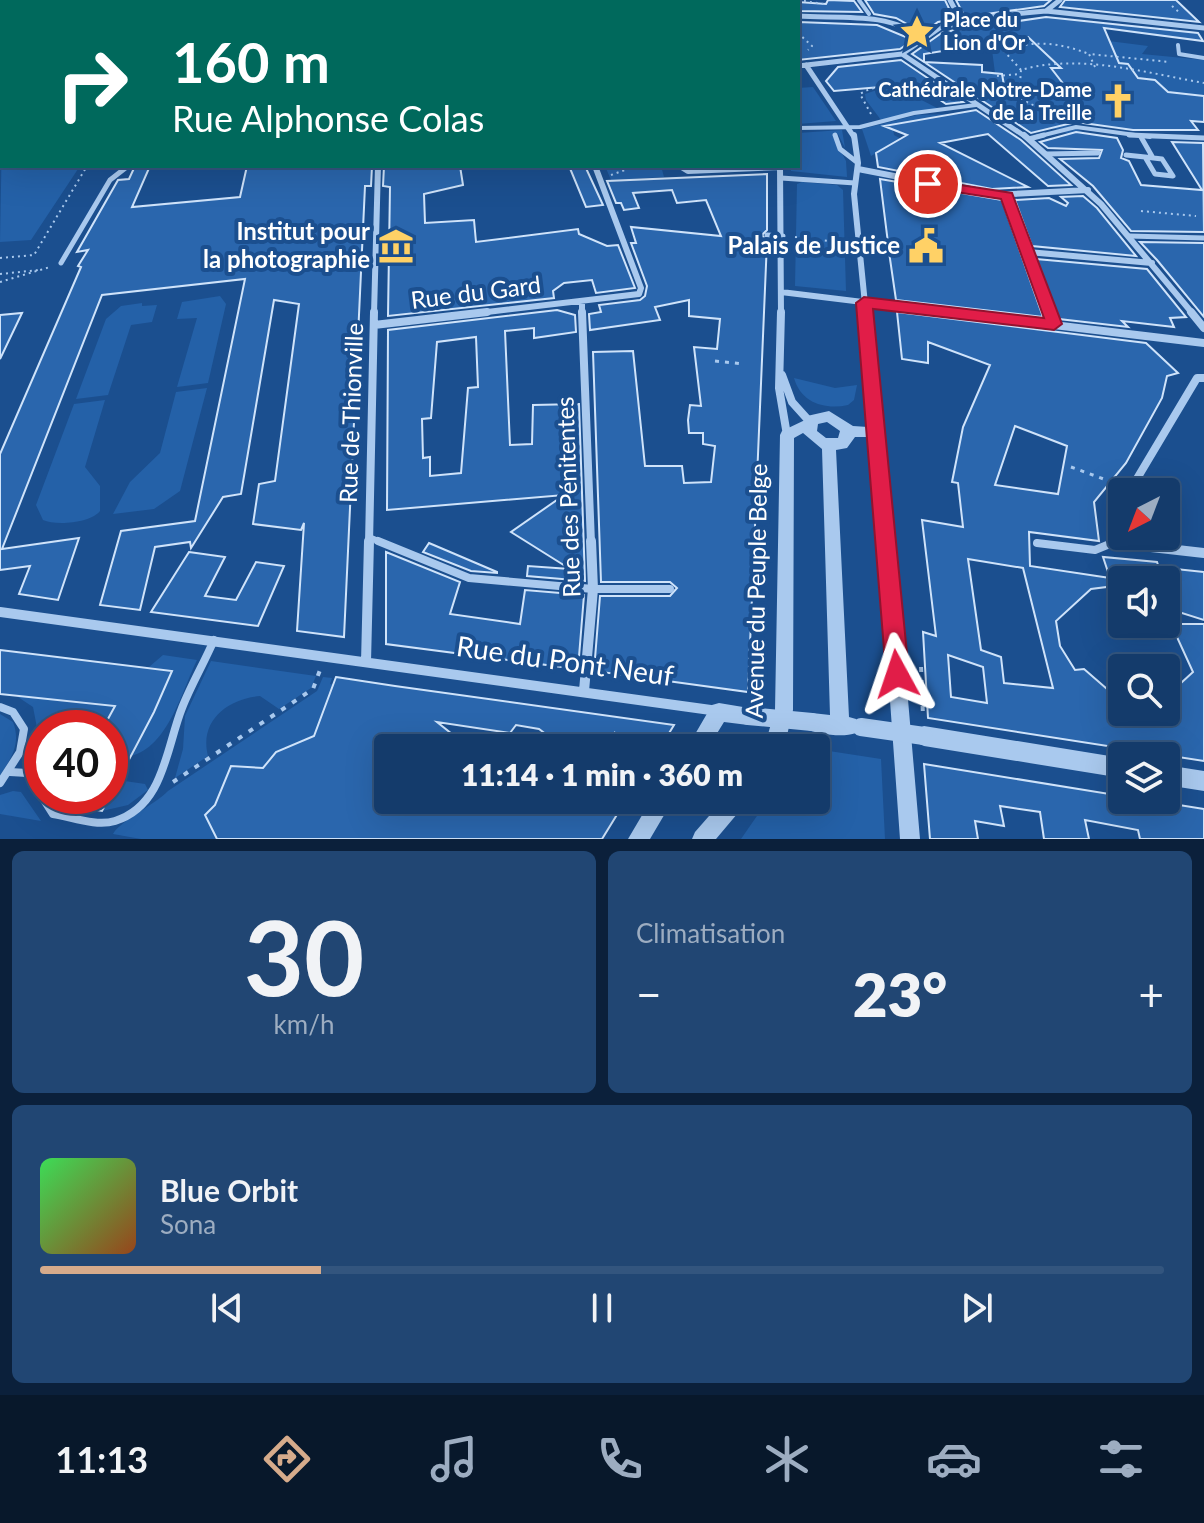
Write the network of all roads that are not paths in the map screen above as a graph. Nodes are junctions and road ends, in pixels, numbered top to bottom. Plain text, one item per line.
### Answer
1 (859, 0) edge
2 (950, 0) edge
3 (1060, 0) edge
4 (1046, 11) junction
5 (869, 14) dead end
6 (800, 16) edge
7 (961, 21) junction
8 (1204, 28) edge
9 (920, 38) junction
10 (1178, 45) dead end
11 (902, 54) junction
12 (1204, 58) edge
13 (806, 65) junction
14 (800, 66) edge
15 (976, 105) junction
16 (800, 128) edge
17 (851, 128) junction
18 (835, 135) dead end
19 (1141, 137) junction
20 (1204, 138) edge
21 (1029, 139) junction
22 (1098, 153) dead end
23 (1047, 154) junction
24 (1126, 155) dead end
25 (1145, 157) junction
26 (1153, 158) junction
27 (858, 166) junction
28 (125, 168) edge
29 (378, 168) edge
30 (596, 168) edge
31 (683, 168) edge
32 (743, 168) edge
33 (780, 168) edge
34 (781, 178) junction
35 (855, 183) junction
36 (1088, 190) junction
37 (1007, 196) junction
38 (767, 235) dead end
39 (783, 236) junction
40 (1129, 236) junction
41 (1204, 238) edge
42 (1028, 252) junction
43 (61, 263) road end
44 (1152, 263) junction
45 (781, 292) junction
46 (582, 301) junction
47 (864, 303) junction
48 (1054, 324) junction
49 (374, 325) junction
50 (1204, 328) edge
51 (1204, 343) edge
52 (780, 367) junction
53 (1204, 378) edge
54 (810, 423) junction
55 (848, 431) junction
56 (878, 432) junction
57 (787, 435) junction
58 (829, 446) junction
59 (1138, 478) edge
60 (369, 537) junction
61 (1037, 543) dead end
62 (1108, 548) edge
63 (1178, 550) edge
64 (1204, 553) edge
65 (593, 589) junction
66 (670, 589) dead end
67 (0, 612) edge
68 (214, 640) junction
69 (366, 662) junction
70 (584, 691) junction
71 (0, 707) edge
72 (719, 712) junction
73 (840, 724) junction
74 (706, 734) edge
75 (778, 734) edge
76 (1108, 765) edge
77 (10, 772) junction
78 (1180, 777) edge
79 (1204, 781) edge
80 (0, 783) edge
81 (654, 814) edge
82 (724, 814) edge
83 (638, 839) edge
84 (702, 839) edge
85 (910, 839) edge

1 - 5 lane
2 - 7 street
3 - 4 street
4 - 7 street
4 - 8 street
6 - 9 street
7 - 9 street
9 - 11 street
10 - 12 lane
11 - 13 street
11 - 15 street
13 - 14 street
13 - 17 street
15 - 17 street
15 - 21 street
16 - 17 street
17 - 27 street
18 - 27 lane
19 - 20 street
19 - 21 street
19 - 26 lane
21 - 23 street
22 - 23 lane
23 - 36 street
24 - 25 lane
25 - 26 lane
25 - 26 lane
27 - 35 street
27 - 37 street
28 - 43 lane
29 - 49 street, Rue de Thionville
30 - 46 street, Rue du Gard
31 - 32 street
33 - 34 street, Avenue du Peuple Belge
34 - 35 lane
34 - 39 street, Avenue du Peuple Belge
35 - 47 street
36 - 37 street
36 - 40 street
37 - 42 street
38 - 39 lane
39 - 45 street, Avenue du Peuple Belge
40 - 41 street
40 - 44 street
42 - 44 street
42 - 48 street
44 - 50 street
45 - 47 street
45 - 52 street, Avenue du Peuple Belge
46 - 49 street, Rue du Gard
46 - 65 street, Rue des Pénitentes
47 - 48 street
47 - 56 street
48 - 51 street
49 - 60 street, Rue de Thionville
52 - 54 street, Avenue du Peuple Belge
52 - 57 street, Avenue du Peuple Belge
53 - 59 street
54 - 55 street
54 - 57 street, Avenue du Peuple Belge
54 - 58 street, Avenue du Peuple Belge
55 - 56 street
55 - 58 street
56 - 85 street
57 - 75 street, Avenue du Peuple Belge
58 - 73 street
60 - 65 lane
60 - 69 street, Rue de Thionville
61 - 62 lane
63 - 64 street
65 - 66 lane
65 - 70 street, Rue des Pénitentes
67 - 68 street, Rue du Pont Neuf
68 - 69 street, Rue du Pont Neuf
68 - 77 lane
69 - 70 street, Rue du Pont Neuf
70 - 72 street, Rue du Pont Neuf
71 - 77 lane
72 - 73 street, Rue du Pont Neuf, bridge
72 - 74 street, Avenue du Peuple Belge
73 - 76 street, Rue du Pont Neuf, bridge
77 - 80 lane
78 - 79 street
81 - 83 street
82 - 84 street

